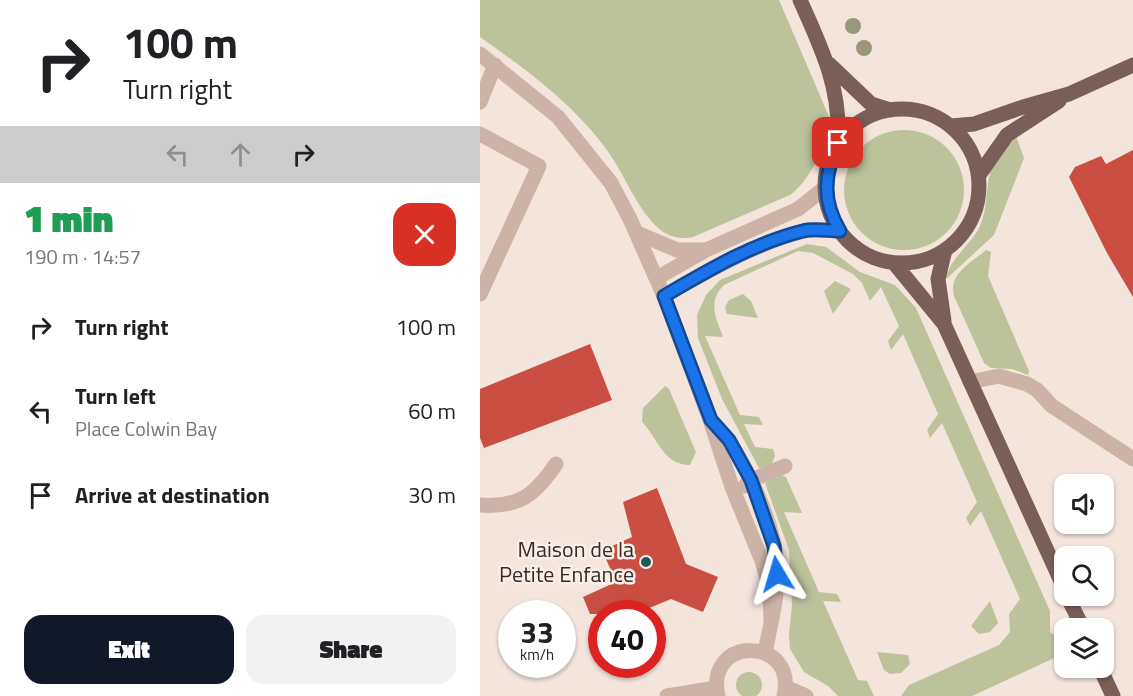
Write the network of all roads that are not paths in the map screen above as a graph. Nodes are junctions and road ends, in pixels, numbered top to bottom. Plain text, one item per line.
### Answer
1 (800, 0) edge
2 (480, 54) edge
3 (829, 64) junction
4 (495, 65) junction
5 (1133, 65) edge
6 (1069, 94) junction
7 (480, 102) edge
8 (891, 110) junction
9 (951, 126) junction
10 (480, 134) edge
11 (838, 143) junction
12 (979, 175) junction
13 (825, 187) junction
14 (840, 231) junction
15 (637, 233) junction
16 (706, 250) junction
17 (945, 250) junction
18 (894, 263) junction
19 (657, 278) junction
20 (480, 294) edge
21 (664, 296) junction
22 (944, 324) junction
23 (970, 382) junction
24 (711, 420) junction
25 (1133, 459) edge
26 (556, 464) dead end
27 (785, 466) dead end
28 (751, 480) junction
29 (480, 505) edge
30 (758, 550) junction
31 (1054, 566) edge
32 (771, 621) junction
33 (765, 653) junction
34 (1105, 678) edge
35 (785, 691) edge
36 (717, 692) edge
37 (667, 696) edge
38 (806, 696) edge
39 (1113, 696) edge

1 - 3 main road
2 - 4 street
3 - 8 main road
3 - 11 main road
4 - 7 street
4 - 15 street
5 - 6 main road
6 - 9 main road
6 - 12 main road
8 - 9 main road
8 - 11 main road
9 - 12 main road
10 - 20 street
11 - 13 main road
12 - 17 main road
13 - 14 main road
13 - 16 street
14 - 18 main road
14 - 21 street
15 - 16 street
15 - 19 street
16 - 19 street
17 - 18 main road
17 - 22 main road
18 - 22 main road
19 - 21 street
21 - 24 street
22 - 23 main road
23 - 25 street
23 - 31 main road
24 - 28 street
24 - 30 street
26 - 29 street
27 - 28 street
28 - 30 street
28 - 32 street
30 - 32 street
32 - 33 street
33 - 35 street
33 - 36 street
34 - 39 main road
35 - 38 street
36 - 37 street

